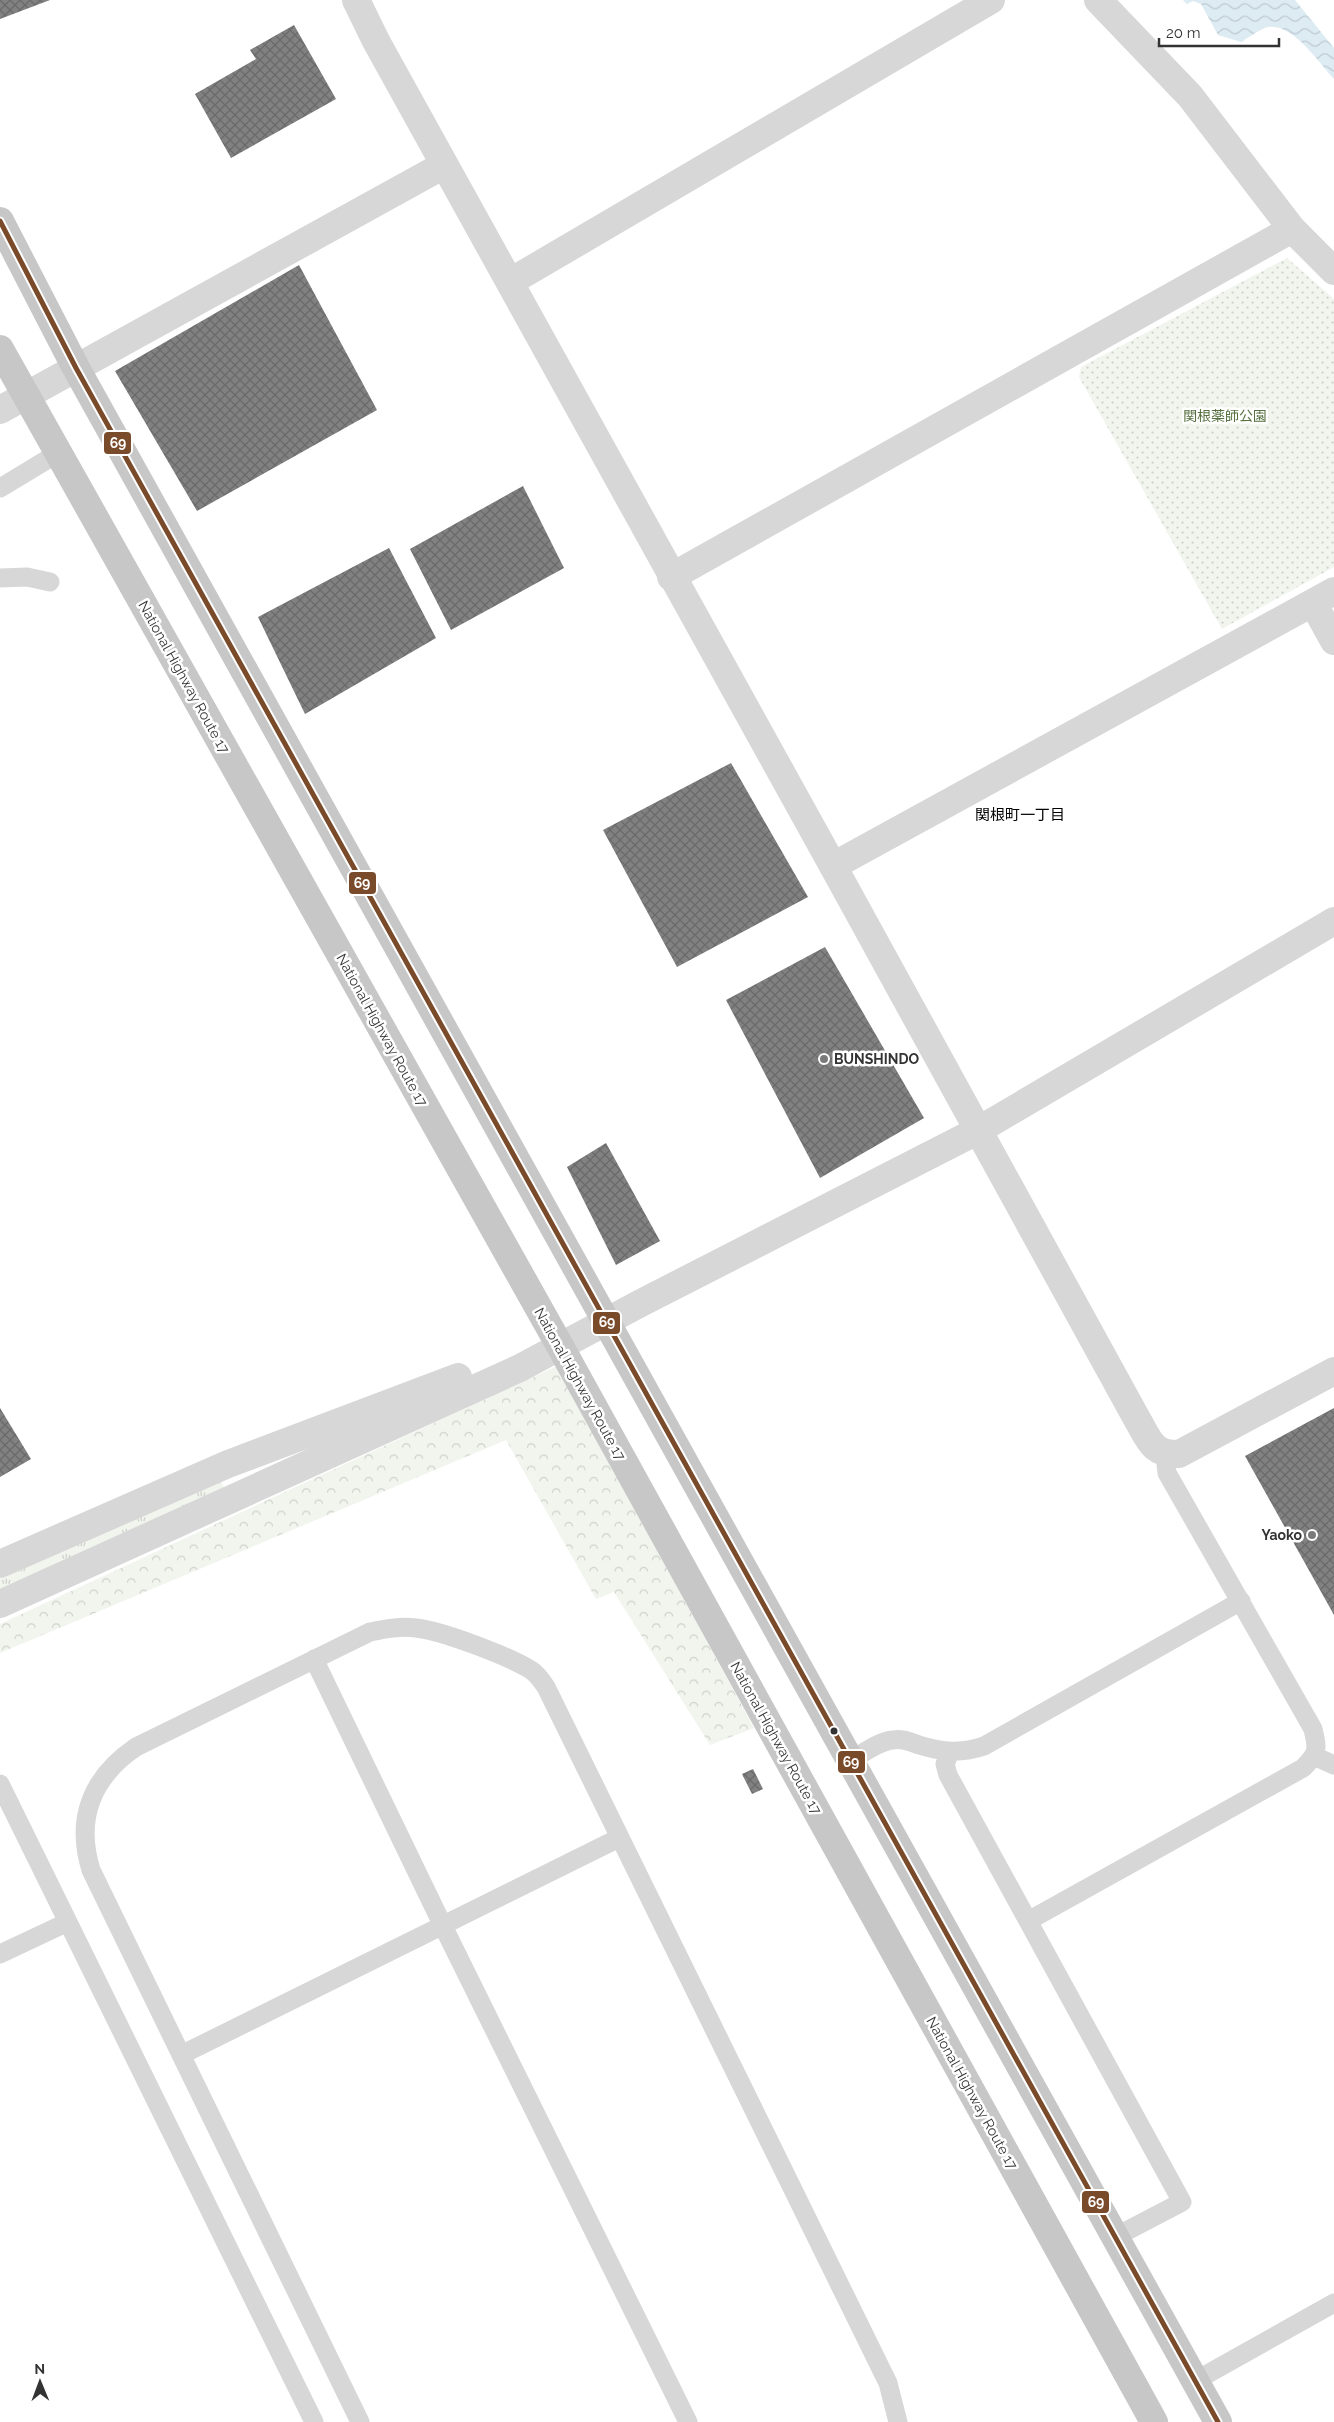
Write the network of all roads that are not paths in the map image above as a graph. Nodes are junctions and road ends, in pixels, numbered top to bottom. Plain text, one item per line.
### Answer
1 (356, 0) edge
2 (991, 0) edge
3 (1098, 0) edge
4 (444, 165) junction
5 (0, 220) edge
6 (1292, 229) junction
7 (1334, 270) edge
8 (510, 282) junction
9 (0, 349) edge
10 (76, 368) junction
11 (26, 396) junction
12 (0, 410) edge
13 (58, 453) junction
14 (0, 488) edge
15 (671, 577) junction
16 (0, 578) edge
17 (50, 582) dead end
18 (1324, 597) edge
19 (1334, 641) edge
20 (833, 866) junction
21 (1334, 921) edge
22 (977, 1131) junction
23 (606, 1321) junction
24 (560, 1346) junction
25 (1334, 1371) edge
26 (1164, 1455) junction
27 (0, 1564) edge
28 (1241, 1601) junction
29 (0, 1604) edge
30 (314, 1659) junction
31 (950, 1752) junction
32 (1314, 1756) junction
33 (851, 1760) junction
34 (1334, 1766) edge
35 (0, 1784) edge
36 (619, 1838) junction
37 (1028, 1921) junction
38 (68, 1922) junction
39 (443, 1926) junction
40 (0, 1954) edge
41 (181, 2055) junction
42 (1115, 2237) junction
43 (1334, 2303) edge
44 (1195, 2381) junction
45 (314, 2422) edge
46 (360, 2422) edge
47 (688, 2422) edge
48 (898, 2422) edge
49 (1154, 2422) edge
50 (1218, 2422) edge

1 - 4 street
2 - 8 street
3 - 6 street
4 - 8 street
4 - 10 street
5 - 10 highway
6 - 7 street
6 - 15 street
8 - 15 street
9 - 11 highway, National Highway Route 17
10 - 11 street
10 - 23 highway
11 - 12 street
11 - 13 highway, National Highway Route 17
13 - 14 lane
13 - 24 highway, National Highway Route 17
15 - 20 street
16 - 17 lane
18 - 19 street
18 - 20 street
20 - 22 street
21 - 22 street
22 - 23 street
22 - 26 street
23 - 24 street
23 - 33 highway
24 - 27 street
24 - 29 street
24 - 49 highway, National Highway Route 17
25 - 26 street
26 - 28 lane
28 - 31 lane
28 - 32 lane
30 - 36 lane
30 - 39 lane
30 - 41 lane
31 - 33 lane
31 - 37 lane
32 - 34 lane
32 - 37 lane
33 - 42 highway
35 - 38 lane
36 - 39 lane
36 - 48 lane
37 - 42 lane
38 - 40 lane
38 - 45 lane
39 - 41 lane
39 - 47 lane
41 - 46 lane
42 - 44 highway
43 - 44 lane
44 - 50 highway

